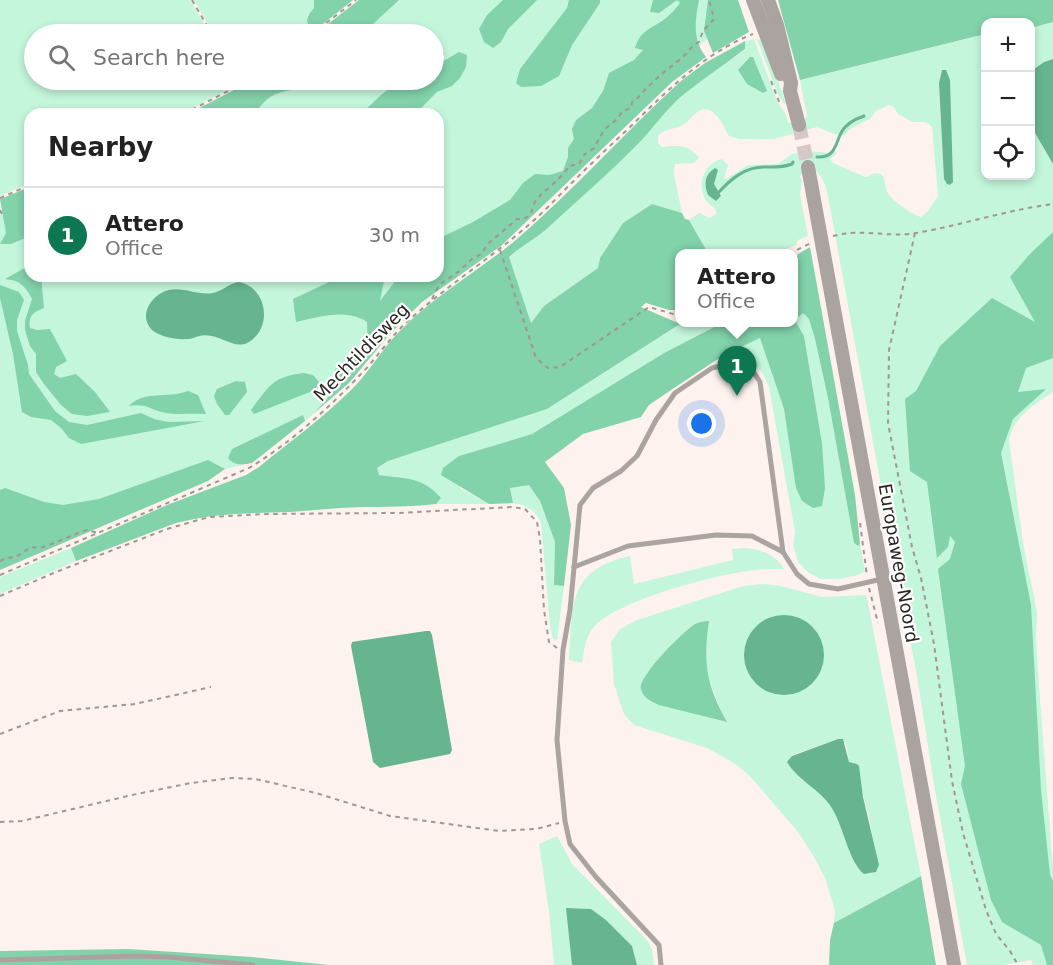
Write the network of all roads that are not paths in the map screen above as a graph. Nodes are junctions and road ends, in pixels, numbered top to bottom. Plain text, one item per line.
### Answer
1 (753, 0) edge
2 (768, 0) edge
3 (790, 91) junction
4 (799, 125) tunnel mouth
5 (808, 167) tunnel mouth
6 (783, 552) junction
7 (574, 567) junction
8 (884, 579) junction
9 (0, 960) edge
10 (253, 965) edge
11 (661, 965) edge
12 (954, 965) edge

1 - 3 street
2 - 3 street
3 - 4 street
5 - 8 street, Europaweg-Noord
6 - 7 lane
6 - 7 lane
6 - 8 lane
7 - 11 lane
8 - 12 street, Europaweg-Noord
9 - 10 lane

